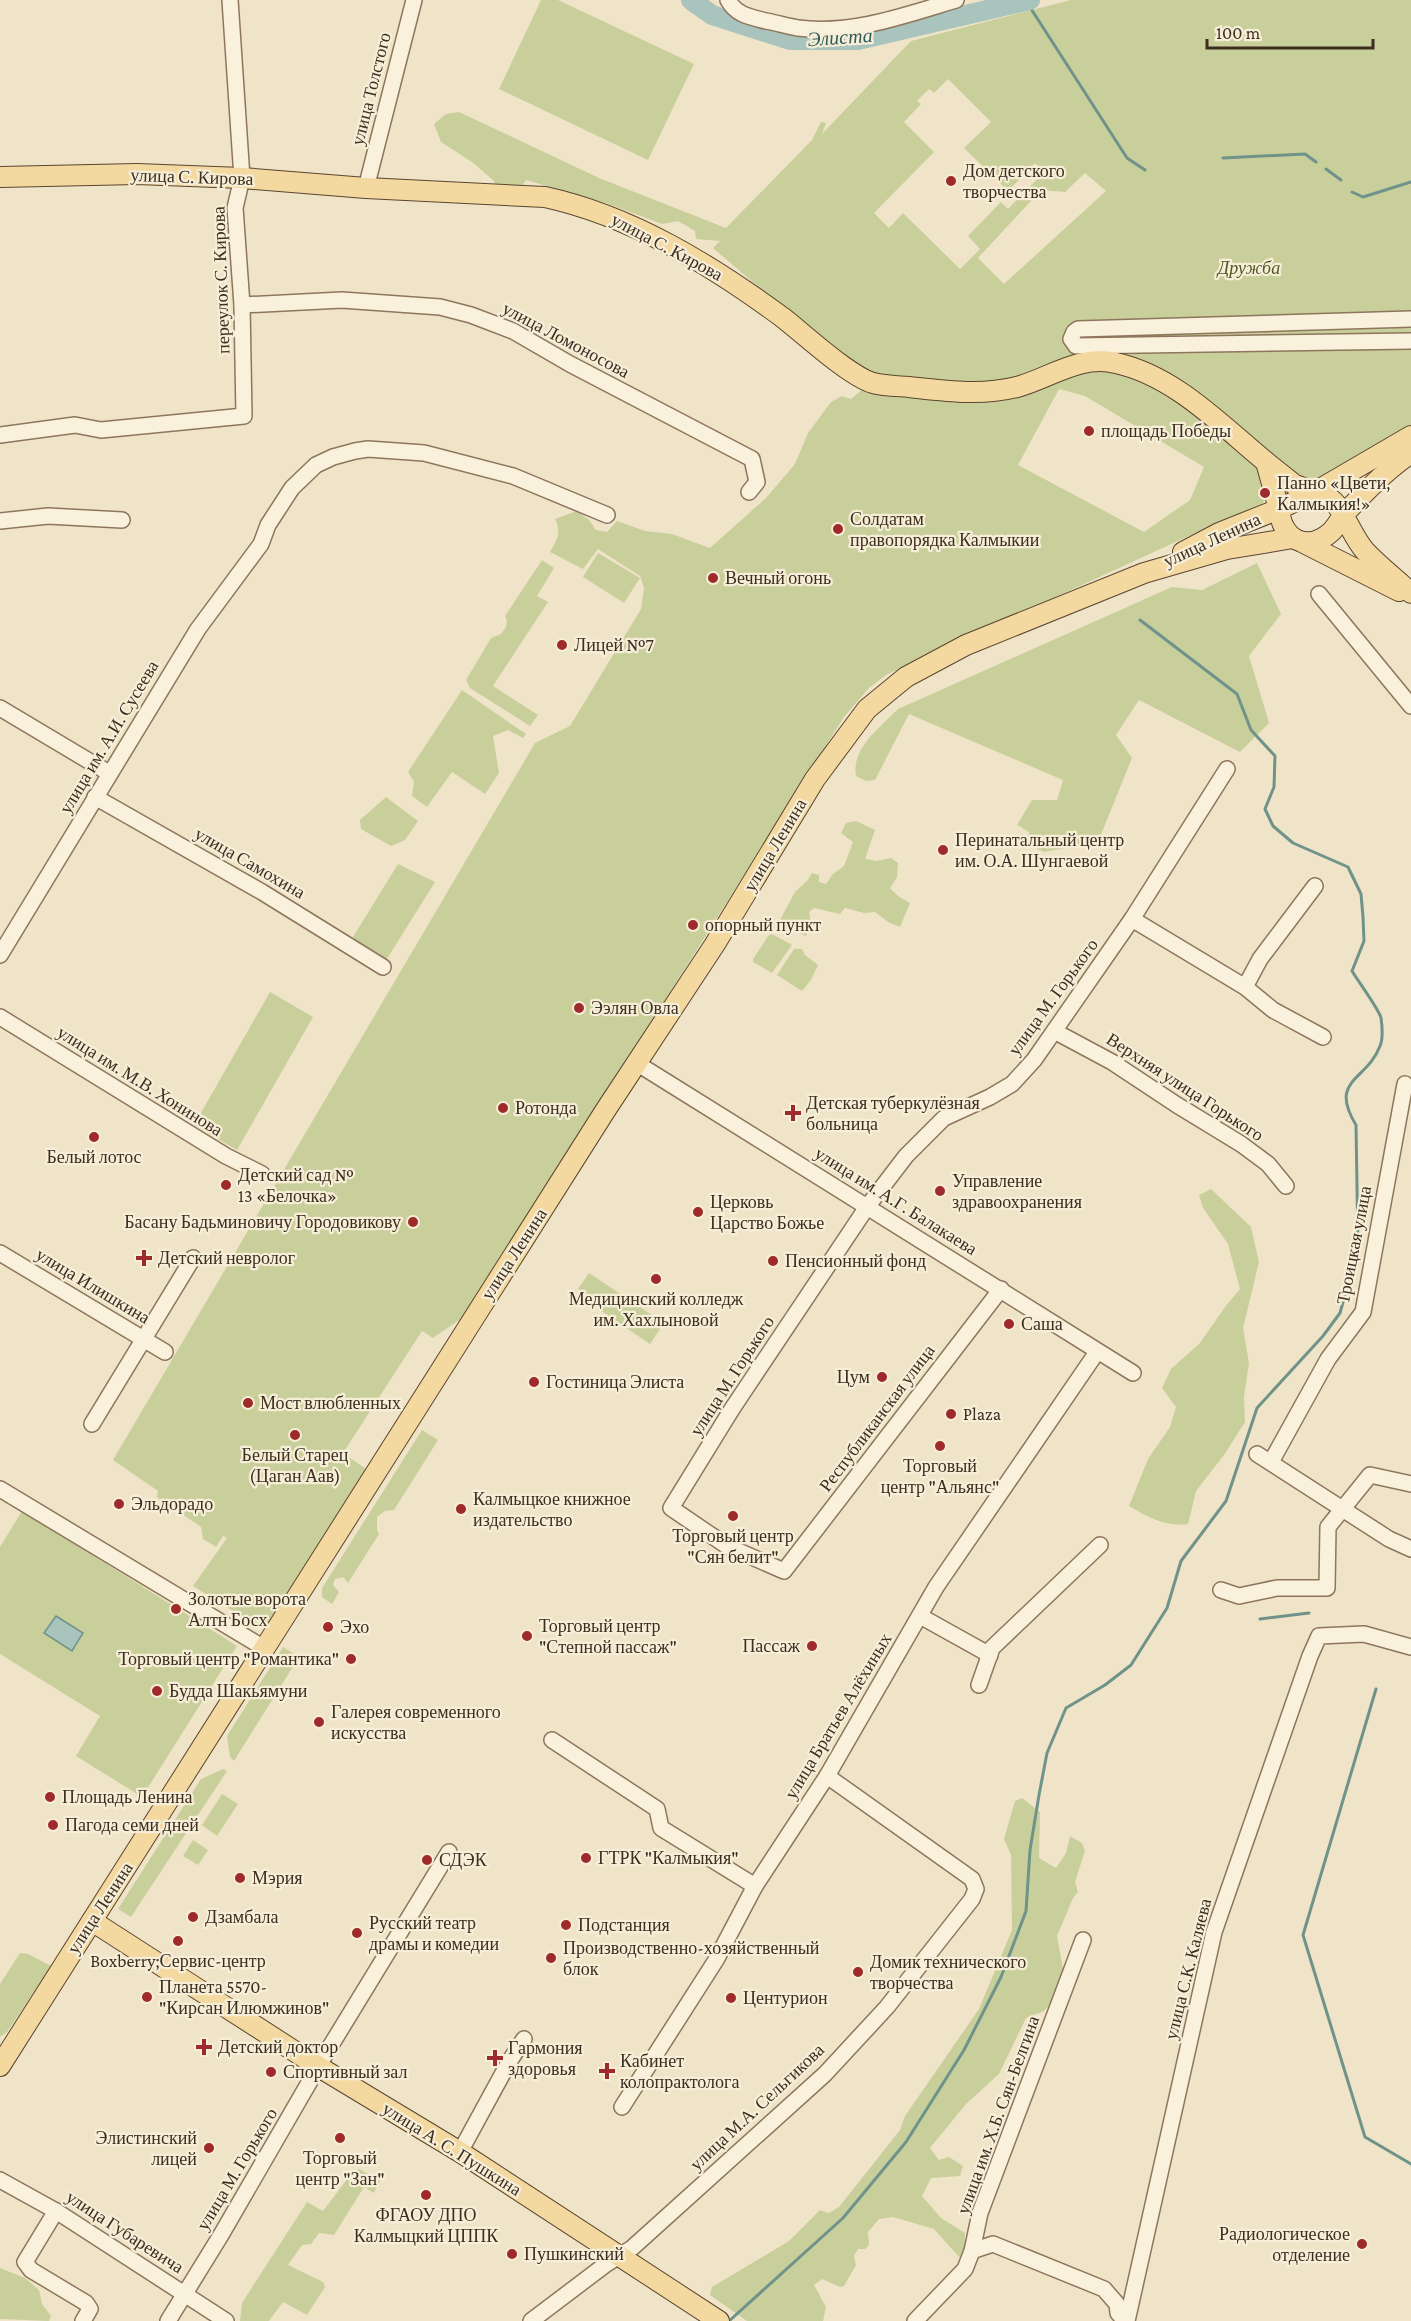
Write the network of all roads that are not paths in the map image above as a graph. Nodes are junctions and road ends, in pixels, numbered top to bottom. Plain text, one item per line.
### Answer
1 (230, 0) edge
2 (414, 0) edge
3 (728, 0) edge
4 (956, 0) edge
5 (0, 177) edge
6 (242, 178) junction
7 (366, 188) junction
8 (242, 305) junction
9 (1411, 319) edge
10 (1411, 341) edge
11 (0, 435) edge
12 (1411, 436) edge
13 (1411, 453) edge
14 (1266, 462) junction
15 (749, 492) dead end
16 (1315, 492) junction
17 (1280, 509) junction
18 (607, 514) dead end
19 (1342, 516) junction
20 (122, 520) dead end
21 (0, 521) edge
22 (1298, 540) junction
23 (1144, 573) junction
24 (1319, 594) dead end
25 (1411, 595) edge
26 (1411, 706) edge
27 (0, 708) edge
28 (1227, 769) dead end
29 (109, 773) junction
30 (95, 797) junction
31 (1315, 886) dead end
32 (1132, 919) junction
33 (0, 955) edge
34 (383, 967) dead end
35 (1245, 987) junction
36 (0, 1017) edge
37 (1056, 1032) junction
38 (1323, 1037) dead end
39 (638, 1064) junction
40 (1405, 1084) dead end
41 (262, 1174) dead end
42 (1286, 1186) dead end
43 (867, 1207) junction
44 (0, 1253) edge
45 (193, 1258) dead end
46 (1001, 1289) junction
47 (144, 1339) junction
48 (165, 1352) dead end
49 (1097, 1352) junction
50 (1133, 1373) dead end
51 (92, 1424) dead end
52 (1257, 1454) dead end
53 (1271, 1462) junction
54 (1411, 1484) edge
55 (0, 1489) edge
56 (1342, 1508) junction
57 (1100, 1545) dead end
58 (1411, 1549) edge
59 (784, 1571) joint
60 (1221, 1590) dead end
61 (920, 1616) junction
62 (1411, 1647) edge
63 (264, 1648) junction
64 (990, 1655) junction
65 (979, 1685) dead end
66 (552, 1740) dead end
67 (827, 1776) junction
68 (449, 1852) dead end
69 (755, 1886) junction
70 (92, 1921) junction
71 (1083, 1941) dead end
72 (524, 2039) dead end
73 (0, 2066) edge
74 (319, 2067) junction
75 (622, 2107) dead end
76 (460, 2152) junction
77 (0, 2181) edge
78 (56, 2211) junction
79 (972, 2252) junction
80 (620, 2257) junction
81 (186, 2295) junction
82 (83, 2321) edge
83 (168, 2321) edge
84 (226, 2321) edge
85 (531, 2321) edge
86 (719, 2321) edge
87 (915, 2321) edge
88 (1126, 2321) edge

1 - 6 street, переулок С. Кирова
2 - 7 street, улица Толстого
3 - 4 street
5 - 6 main road, улица С. Кирова
6 - 7 main road, улица С. Кирова
6 - 8 street, переулок С. Кирова
7 - 14 main road, улица С. Кирова
8 - 11 street, переулок С. Кирова
8 - 15 street, улица Ломоносова
9 - 10 street
12 - 16 main road
13 - 19 main road
14 - 16 main road, улица С. Кирова
14 - 17 main road
16 - 17 main road
16 - 19 main road
17 - 22 main road
17 - 23 main road, улица Ленина
18 - 29 street, улица им. А.И. Сусеева
19 - 22 main road
19 - 25 main road
20 - 21 street
22 - 23 main road, улица Ленина
22 - 25 main road
23 - 39 main road, улица Ленина
24 - 26 street
27 - 29 street
28 - 32 street, улица М. Горького
29 - 30 street, улица им. А.И. Сусеева
30 - 33 street, улица им. А.И. Сусеева
30 - 34 street, улица Самохина
31 - 35 street
32 - 35 street
32 - 37 street, улица М. Горького
35 - 38 street
36 - 41 street, улица им. М.В. Хонинова
37 - 42 street, Верхняя улица Горького
37 - 43 street, улица М. Горького
39 - 43 street, улица им. А.Г. Балакаева
39 - 63 main road, улица Ленина
40 - 53 street, Троицкая улица
43 - 46 street, улица им. А.Г. Балакаева
43 - 59 street, улица М. Горького
44 - 47 street, улица Илишкина
45 - 47 street
46 - 49 street, улица им. А.Г. Балакаева
46 - 59 street, Республиканская улица
47 - 48 street, улица Илишкина
47 - 51 street
49 - 50 street, улица им. А.Г. Балакаева
49 - 61 street, улица Братьев Алёхиных
52 - 53 street
53 - 56 street
54 - 56 street
55 - 63 street
56 - 58 street
56 - 60 street
57 - 64 street
61 - 64 street
61 - 67 street, улица Братьев Алёхиных
62 - 88 street, улица С.К. Каляева
63 - 70 main road, улица Ленина
64 - 65 street
66 - 69 street
67 - 69 street, улица Братьев Алёхиных
67 - 80 street, улица М.А. Сельгикова
68 - 74 street, улица М. Горького
69 - 75 street, улица Братьев Алёхиных
70 - 73 main road, улица Ленина
70 - 74 main road, улица А. С. Пушкина
71 - 79 street, улица им. Х.Б. Сян-Белгина
72 - 76 street
74 - 76 main road, улица А. С. Пушкина
74 - 81 street, улица М. Горького
76 - 80 main road, улица А. С. Пушкина
77 - 78 street, улица Губаревича
78 - 81 street, улица Губаревича
78 - 82 street
79 - 87 street, улица им. Х.Б. Сян-Белгина
79 - 88 street
80 - 85 street, улица М.А. Сельгикова
80 - 86 main road, улица А. С. Пушкина
81 - 83 street, улица М. Горького
81 - 84 street, улица Губаревича

